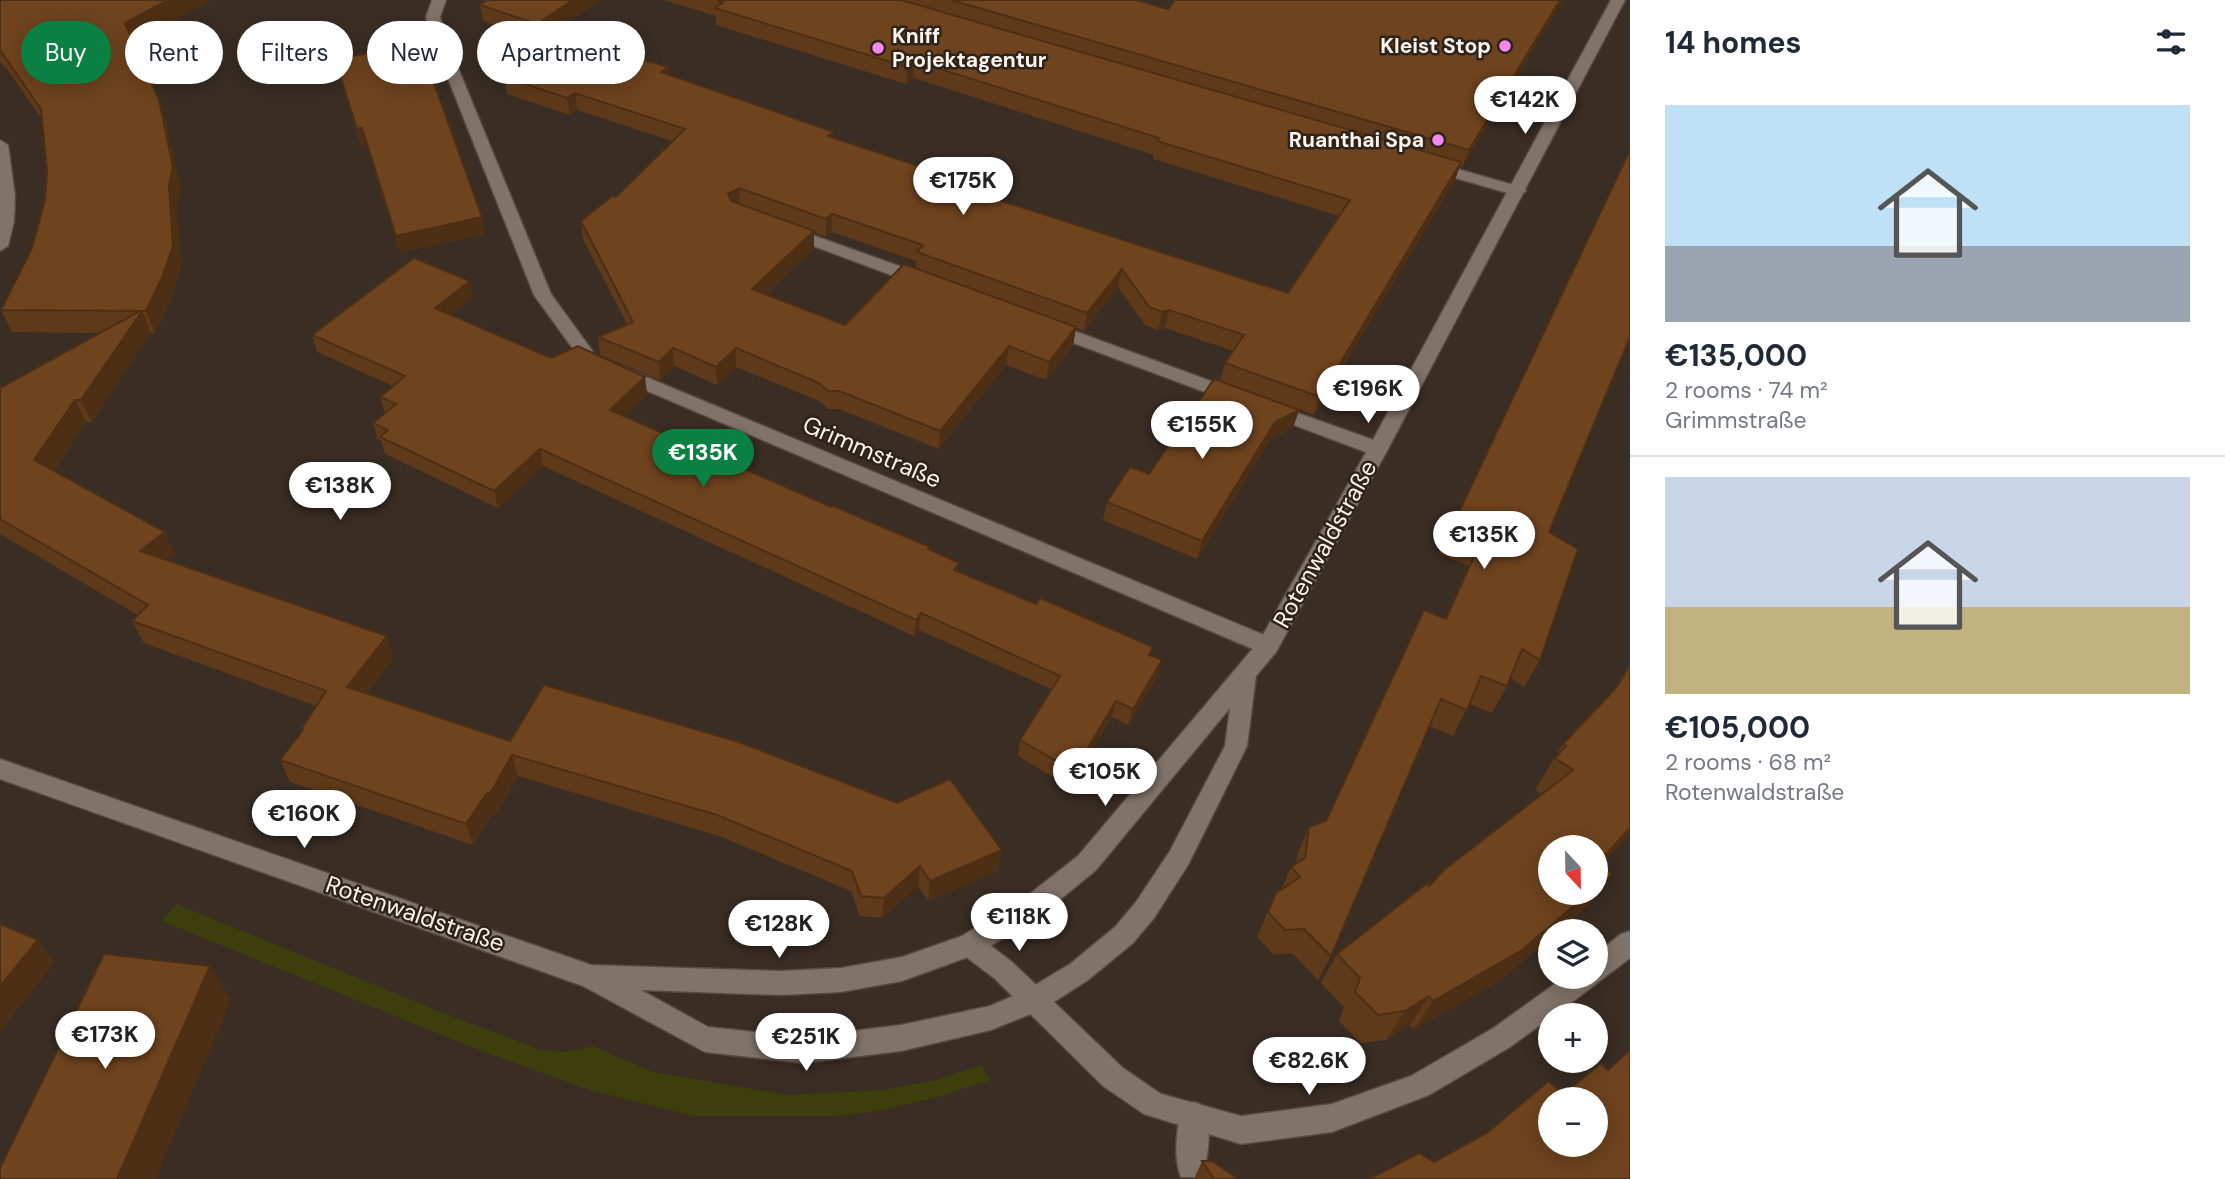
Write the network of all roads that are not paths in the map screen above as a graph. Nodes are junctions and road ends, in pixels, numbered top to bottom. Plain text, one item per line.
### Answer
1 (439, 0) edge
2 (1618, 0) edge
3 (0, 145) edge
4 (1417, 162) edge
5 (1518, 191) junction
6 (765, 222) edge
7 (0, 246) edge
8 (947, 290) edge
9 (1038, 323) edge
10 (1378, 449) junction
11 (1268, 646) junction
12 (1245, 677) junction
13 (0, 769) edge
14 (1630, 942) edge
15 (970, 945) junction
16 (1608, 960) edge
17 (591, 976) junction
18 (1570, 989) edge
19 (1034, 1000) junction
20 (1194, 1116) junction
21 (1191, 1167) dead end

1 - 11 main road, Grimmstraße
2 - 5 main road, Rotenwaldstraße
3 - 7 main road
4 - 5 main road
5 - 10 main road, Rotenwaldstraße
6 - 8 main road
9 - 10 main road
10 - 11 main road, Rotenwaldstraße
11 - 12 main road, Rotenwaldstraße
12 - 15 main road, Rotenwaldstraße
12 - 19 main road, Rotenwaldstraße
13 - 17 main road, Rotenwaldstraße
14 - 16 main road
15 - 17 main road, Rotenwaldstraße
15 - 19 main road
17 - 19 main road, Rotenwaldstraße
18 - 20 main road
19 - 20 main road
20 - 21 main road

